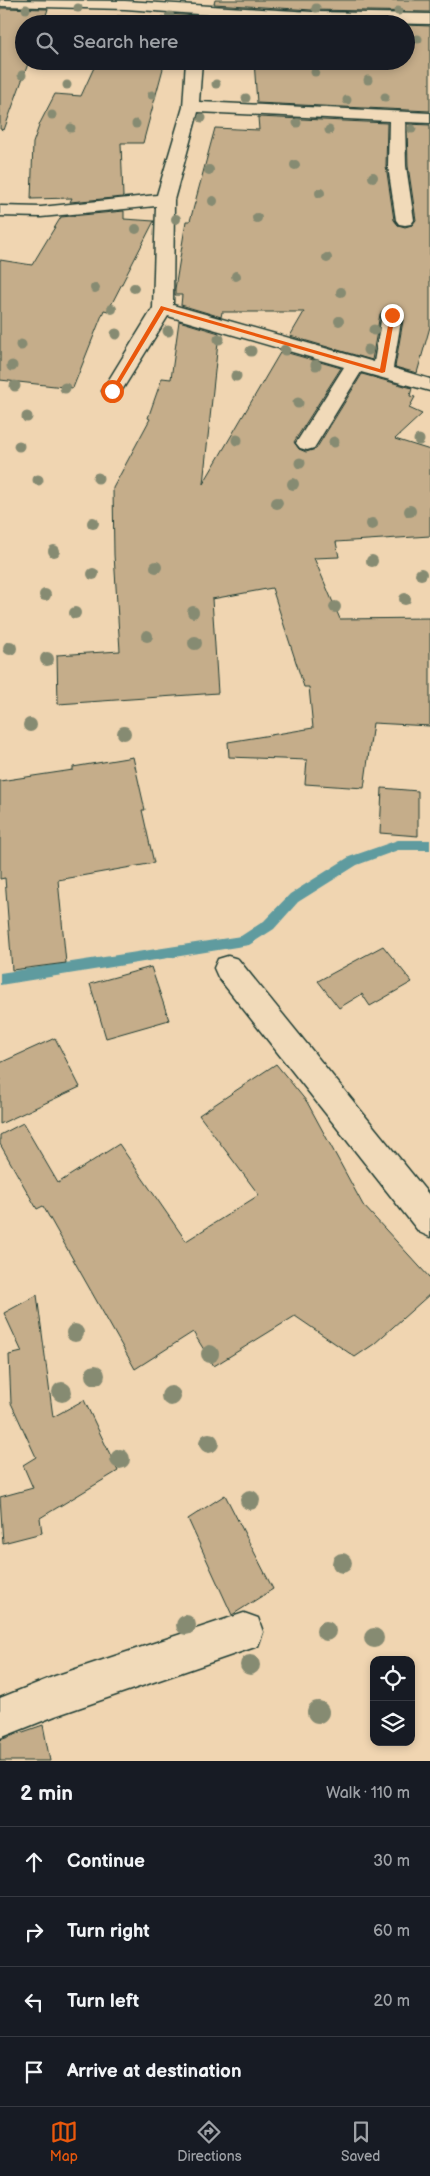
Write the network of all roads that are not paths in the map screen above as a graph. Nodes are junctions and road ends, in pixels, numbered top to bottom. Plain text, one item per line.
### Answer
1 (0, 2) edge
2 (197, 11) edge
3 (274, 15) edge
4 (415, 19) edge
5 (430, 19) edge
6 (193, 70) edge
7 (191, 107) junction
8 (396, 118) junction
9 (430, 118) edge
10 (165, 200) junction
11 (0, 211) edge
12 (405, 220) dead end
13 (163, 308) junction
14 (392, 315) dead end
15 (356, 364) junction
16 (382, 372) junction
17 (430, 385) edge
18 (112, 391) dead end
19 (307, 443) dead end
20 (228, 968) dead end
21 (430, 1221) edge
22 (244, 1632) dead end
23 (0, 1718) edge

1 - 2 street
2 - 3 street
4 - 5 street
6 - 7 street
7 - 8 street
7 - 10 street
8 - 9 street
8 - 12 street
10 - 11 street
10 - 13 street
13 - 15 street
13 - 18 street
14 - 16 street
15 - 16 street
15 - 19 street
16 - 17 street
20 - 21 street
22 - 23 street

